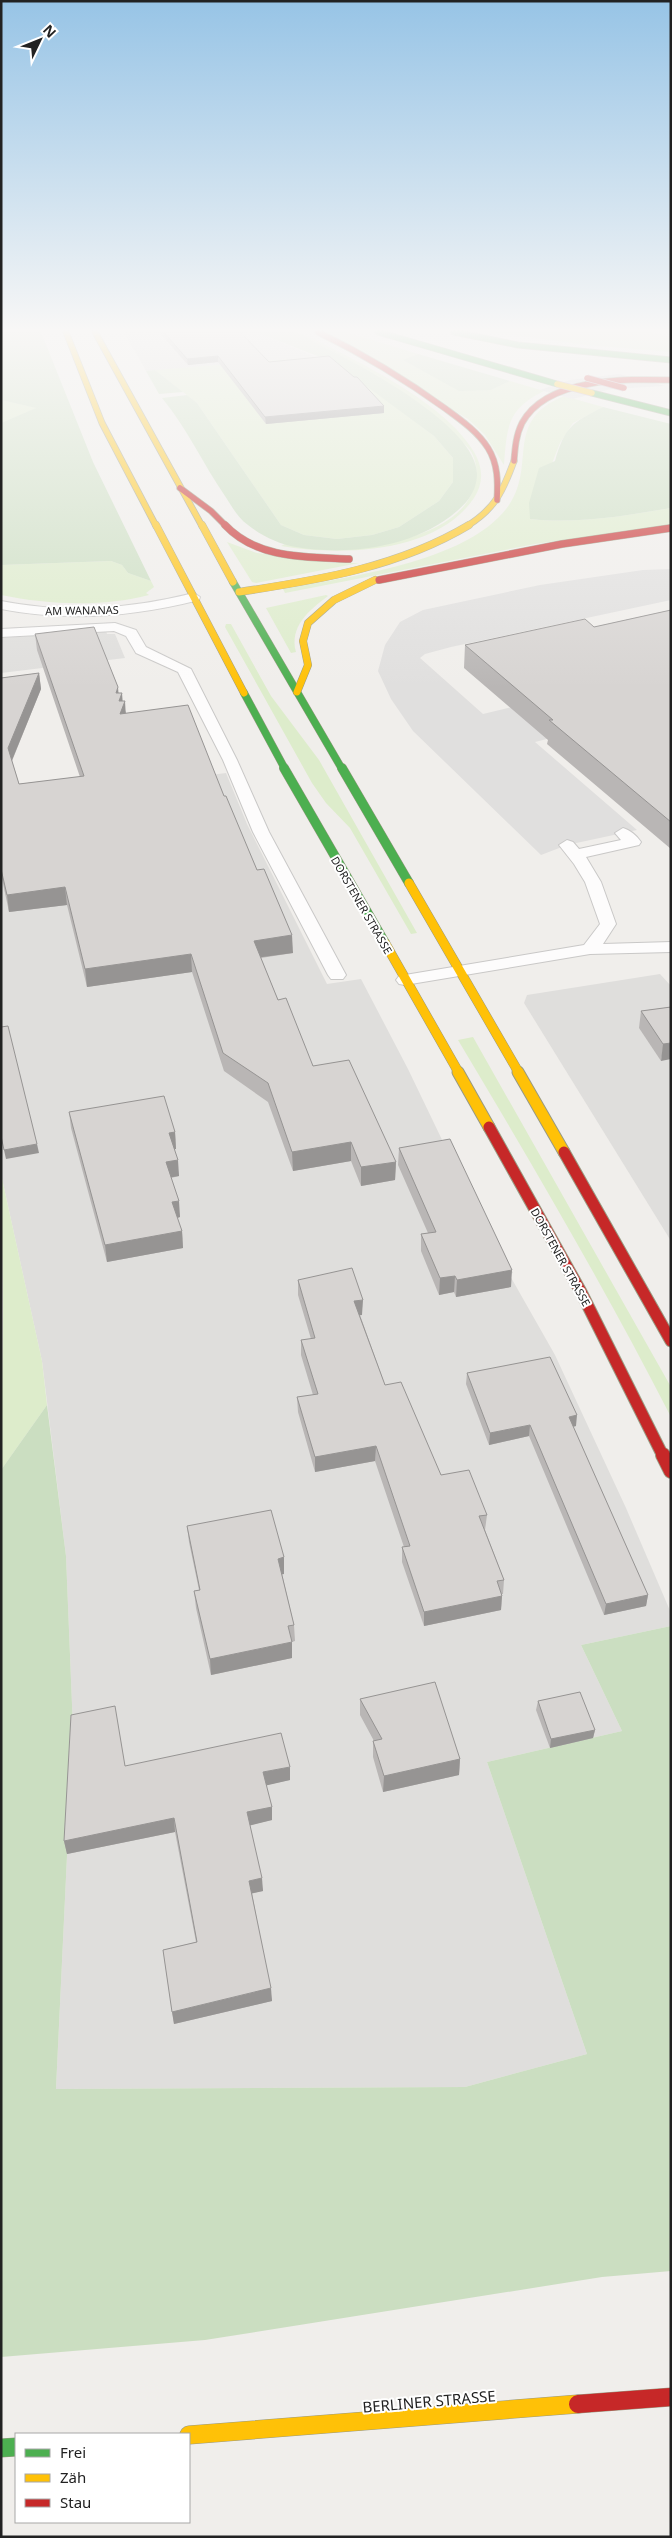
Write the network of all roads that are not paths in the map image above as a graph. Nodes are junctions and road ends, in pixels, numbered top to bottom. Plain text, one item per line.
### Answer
1 (118, 450) edge
2 (159, 450) edge
3 (489, 450) edge
4 (516, 450) edge
5 (180, 488) junction
6 (497, 500) junction
7 (671, 528) edge
8 (651, 543) dead end
9 (427, 547) junction
10 (502, 557) junction
11 (375, 580) junction
12 (235, 592) junction
13 (201, 602) junction
14 (1, 604) edge
15 (241, 604) junction
16 (1, 633) edge
17 (297, 692) junction
18 (623, 833) dead end
19 (671, 947) edge
20 (590, 948) junction
21 (460, 971) junction
22 (337, 975) dead end
23 (405, 980) junction
24 (671, 1341) edge
25 (671, 1471) edge
26 (671, 2397) edge
27 (190, 2434) edge
28 (15, 2447) edge
29 (1, 2448) edge

1 - 13 main road, DORSTENER STRASSE
2 - 5 main road
3 - 6 main road
4 - 6 main road
5 - 9 main road
5 - 12 main road
6 - 9 main road
7 - 10 main road
8 - 10 main road
9 - 12 main road
10 - 11 main road
11 - 15 main road
11 - 17 main road
12 - 15 main road
13 - 14 lane, AM WANANAS
13 - 23 main road, DORSTENER STRASSE
15 - 17 main road
16 - 22 lane
17 - 21 main road
18 - 20 lane
19 - 20 lane
20 - 21 lane
21 - 23 lane
21 - 24 main road
23 - 25 main road, DORSTENER STRASSE
26 - 27 main road, BERLINER STRASSE
28 - 29 main road

